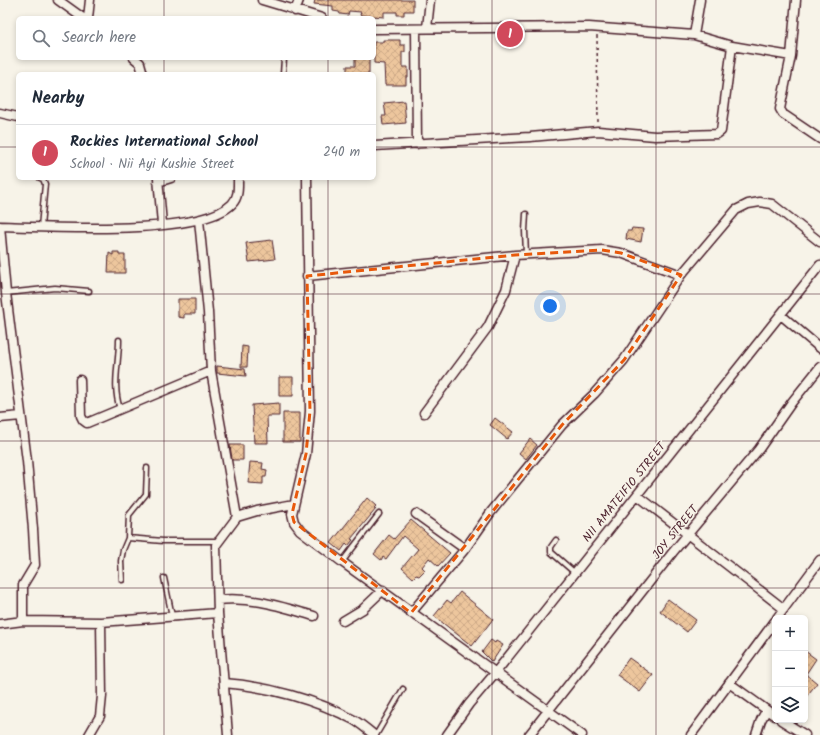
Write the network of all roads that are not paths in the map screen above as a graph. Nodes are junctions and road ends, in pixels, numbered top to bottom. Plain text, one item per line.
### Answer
1 (58, 0) edge
2 (90, 0) edge
3 (262, 0) edge
4 (299, 0) edge
5 (430, 0) edge
6 (700, 0) edge
7 (796, 0) edge
8 (294, 14) edge
9 (81, 16) edge
10 (88, 16) edge
11 (308, 16) edge
12 (427, 28) junction
13 (376, 29) edge
14 (416, 29) junction
15 (694, 35) junction
16 (732, 46) junction
17 (791, 56) junction
18 (136, 60) edge
19 (284, 60) edge
20 (142, 72) edge
21 (283, 72) edge
22 (0, 112) edge
23 (16, 116) edge
24 (820, 139) edge
25 (417, 144) junction
26 (376, 146) edge
27 (43, 180) edge
28 (158, 180) edge
29 (238, 180) edge
30 (307, 180) edge
31 (526, 214) dead end
32 (199, 220) junction
33 (162, 224) junction
34 (0, 226) edge
35 (41, 227) junction
36 (820, 242) edge
37 (526, 254) junction
38 (515, 255) junction
39 (820, 265) edge
40 (681, 275) junction
41 (307, 276) junction
42 (89, 291) dead end
43 (6, 293) junction
44 (781, 315) junction
45 (119, 340) dead end
46 (820, 348) edge
47 (820, 367) edge
48 (211, 372) junction
49 (80, 380) dead end
50 (120, 409) junction
51 (424, 413) dead end
52 (21, 416) junction
53 (0, 418) edge
54 (147, 468) dead end
55 (637, 495) junction
56 (294, 504) junction
57 (379, 514) dead end
58 (416, 514) dead end
59 (237, 517) junction
60 (688, 534) junction
61 (128, 538) junction
62 (218, 540) junction
63 (556, 540) dead end
64 (465, 549) junction
65 (820, 560) edge
66 (342, 562) junction
67 (575, 573) junction
68 (164, 578) dead end
69 (122, 580) dead end
70 (383, 590) junction
71 (218, 600) junction
72 (784, 609) junction
73 (218, 613) junction
74 (411, 613) junction
75 (779, 615) edge
76 (314, 616) dead end
77 (172, 617) junction
78 (23, 621) junction
79 (343, 621) dead end
80 (101, 622) junction
81 (0, 624) edge
82 (772, 625) edge
83 (496, 672) junction
84 (224, 683) junction
85 (729, 683) junction
86 (403, 689) dead end
87 (766, 711) junction
88 (548, 712) junction
89 (772, 714) edge
90 (786, 723) edge
91 (89, 735) edge
92 (228, 735) edge
93 (375, 735) edge
94 (447, 735) edge
95 (529, 735) edge
96 (582, 735) edge
97 (692, 735) edge
98 (756, 735) edge
99 (805, 735) edge

1 - 9 street
2 - 10 street
3 - 8 street
4 - 8 street
5 - 12 street
6 - 15 street
7 - 17 street
8 - 11 street
12 - 14 street
12 - 15 street
13 - 14 street
14 - 25 street
15 - 16 street
16 - 17 street
16 - 25 street
17 - 24 street
18 - 20 street
19 - 21 lane
22 - 23 street
25 - 26 street
27 - 35 lane
28 - 33 street
29 - 32 street
30 - 41 street
31 - 37 lane
32 - 33 street
32 - 48 street
33 - 35 street
34 - 35 street
34 - 43 street
36 - 40 street
37 - 38 street
37 - 40 street
38 - 41 street
38 - 51 street
39 - 44 street, NII AMATEIFIO STREET
40 - 64 street
41 - 56 street
42 - 43 lane
43 - 52 street
44 - 46 street
44 - 55 street, NII AMATEIFIO STREET
45 - 50 lane
47 - 60 street, JOY STREET
48 - 50 street
48 - 59 street
49 - 50 street
52 - 53 street
52 - 78 street
54 - 61 lane
55 - 60 street
55 - 67 street, NII AMATEIFIO STREET
56 - 59 street
56 - 66 street
57 - 66 lane
58 - 64 street
59 - 62 street
60 - 72 street
60 - 88 street, JOY STREET
61 - 62 lane
61 - 69 lane
62 - 71 street
63 - 67 lane
64 - 74 street
65 - 72 street
66 - 70 street
67 - 83 street, NII AMATEIFIO STREET
68 - 77 lane
70 - 74 street
70 - 79 street
71 - 73 street
71 - 76 street
72 - 75 street
73 - 77 street
73 - 84 street
74 - 83 street
77 - 80 street
78 - 80 street
78 - 81 street
80 - 91 street
82 - 85 street
83 - 88 street
83 - 94 street, NII AMATEIFIO STREET
84 - 92 street
84 - 93 street
85 - 87 street
85 - 97 street
86 - 93 lane
87 - 89 street
87 - 98 street
88 - 95 street, JOY STREET
88 - 96 street
90 - 99 street

